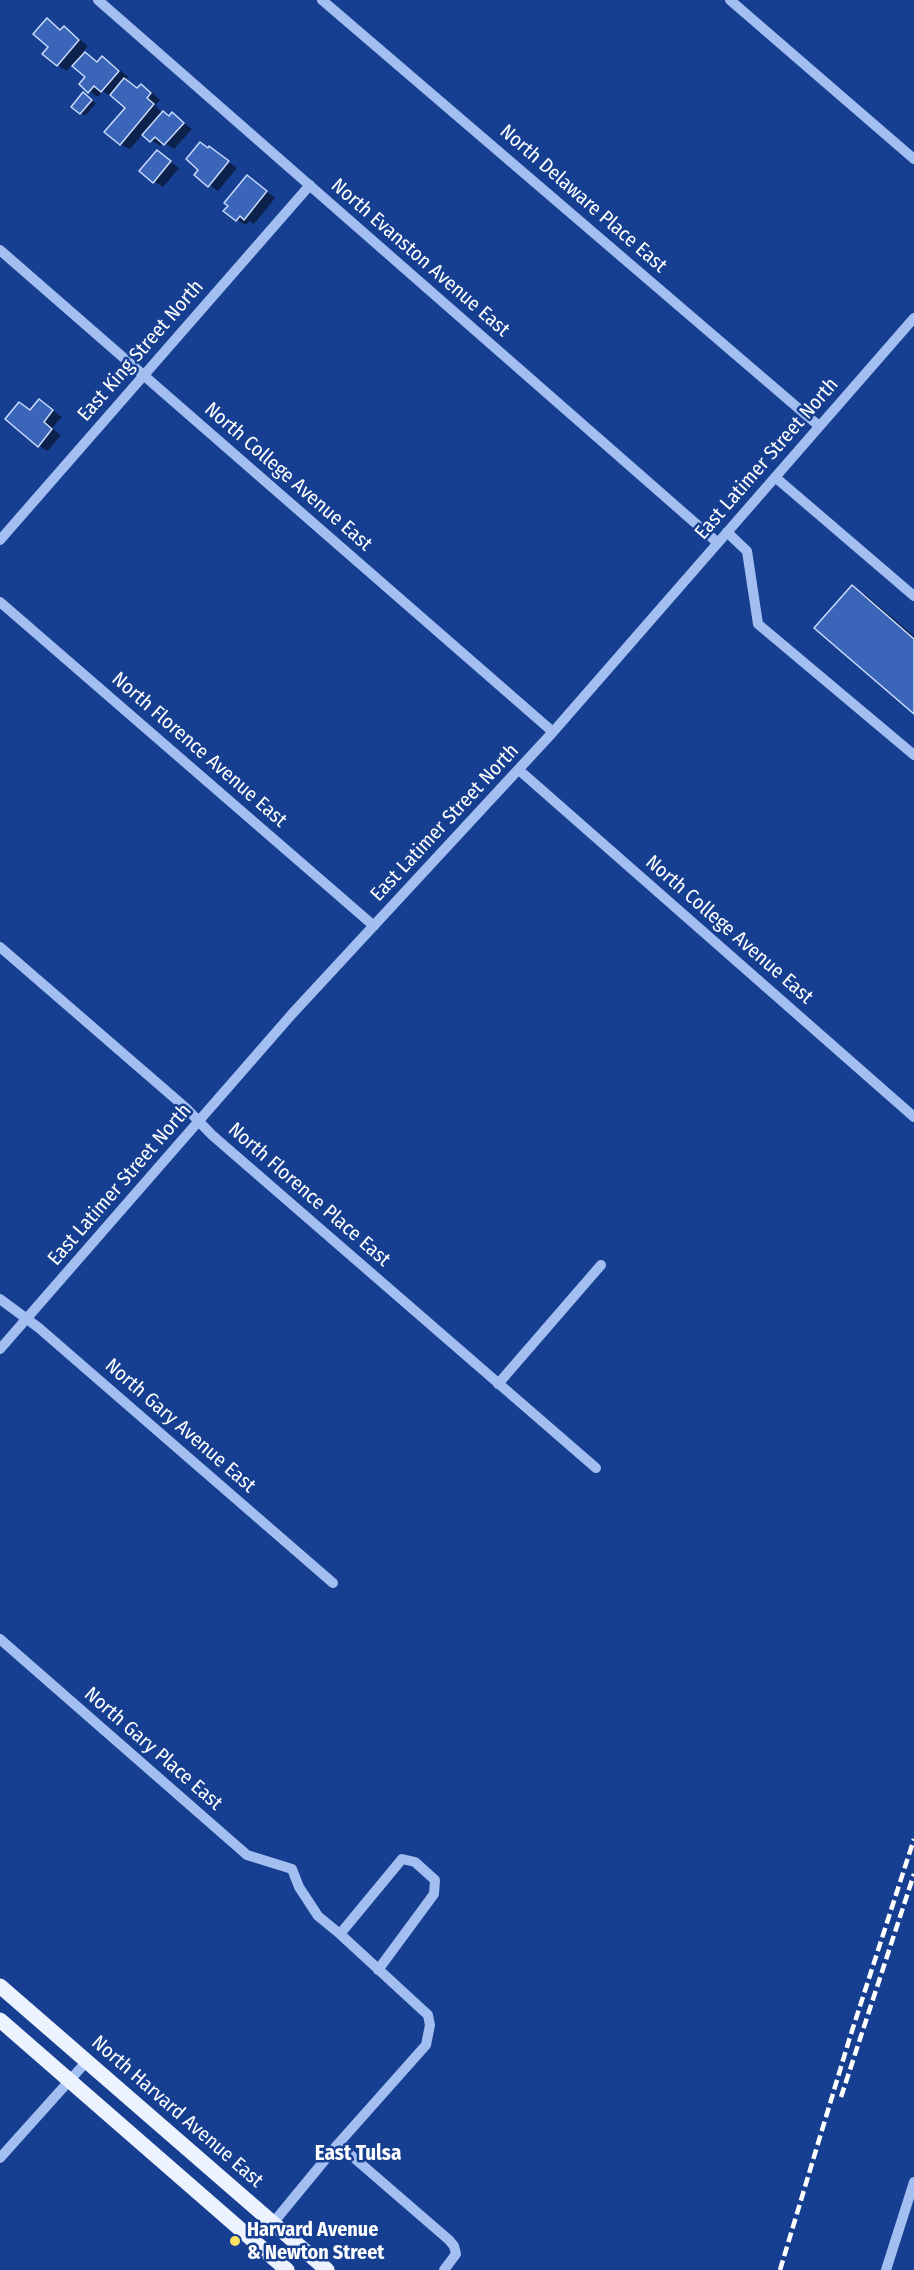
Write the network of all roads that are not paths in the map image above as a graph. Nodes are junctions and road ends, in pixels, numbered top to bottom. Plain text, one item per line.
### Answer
1 (98, 0) edge
2 (322, 0) edge
3 (730, 0) edge
4 (914, 159) edge
5 (310, 185) junction
6 (0, 250) edge
7 (914, 318) edge
8 (144, 375) junction
9 (819, 426) junction
10 (775, 477) junction
11 (727, 532) junction
12 (0, 540) edge
13 (717, 543) junction
14 (914, 596) edge
15 (0, 602) edge
16 (553, 732) junction
17 (914, 755) edge
18 (519, 770) junction
19 (374, 926) junction
20 (0, 947) edge
21 (914, 1116) edge
22 (199, 1122) junction
23 (602, 1265) dead end
24 (0, 1299) edge
25 (26, 1319) junction
26 (0, 1349) edge
27 (498, 1384) junction
28 (596, 1468) dead end
29 (333, 1583) dead end
30 (0, 1639) edge
31 (340, 1934) junction
32 (378, 1970) junction
33 (0, 1986) edge
34 (0, 2020) edge
35 (87, 2061) junction
36 (70, 2080) junction
37 (338, 2144) junction
38 (0, 2158) edge
39 (914, 2182) edge
40 (273, 2223) junction
41 (256, 2244) junction
42 (281, 2268) edge
43 (327, 2270) edge
44 (444, 2270) edge
45 (886, 2270) edge

1 - 5 street, North Evanston Avenue East
2 - 9 street, North Delaware Place East
3 - 4 street
5 - 8 street, East King Street North
5 - 13 street, North Evanston Avenue East
6 - 8 street, North College Avenue East
7 - 9 street, East Latimer Street North
8 - 12 street, East King Street North
8 - 16 street, North College Avenue East
9 - 10 street, East Latimer Street North
10 - 11 street, East Latimer Street North
10 - 14 street
11 - 13 street, East Latimer Street North
11 - 17 street
13 - 16 street, East Latimer Street North
15 - 19 street, North Florence Avenue East
16 - 18 street, East Latimer Street North
18 - 19 street, East Latimer Street North
18 - 21 street, North College Avenue East
19 - 22 street, East Latimer Street North
20 - 22 street, North Florence Place East
22 - 25 street, East Latimer Street North
22 - 27 street, North Florence Place East
23 - 27 street
24 - 25 street, North Gary Avenue East
25 - 26 street, East Latimer Street North
25 - 29 street, North Gary Avenue East
27 - 28 street, North Florence Place East
30 - 31 street, North Gary Place East
31 - 32 street
31 - 32 street
32 - 37 street
33 - 35 main road, North Harvard Avenue East
34 - 36 main road
35 - 36 street
35 - 40 main road, North Harvard Avenue East
36 - 38 street
36 - 41 main road
37 - 40 street
37 - 44 street
39 - 45 street
40 - 41 main road
40 - 43 main road, North Harvard Avenue East
41 - 42 main road

